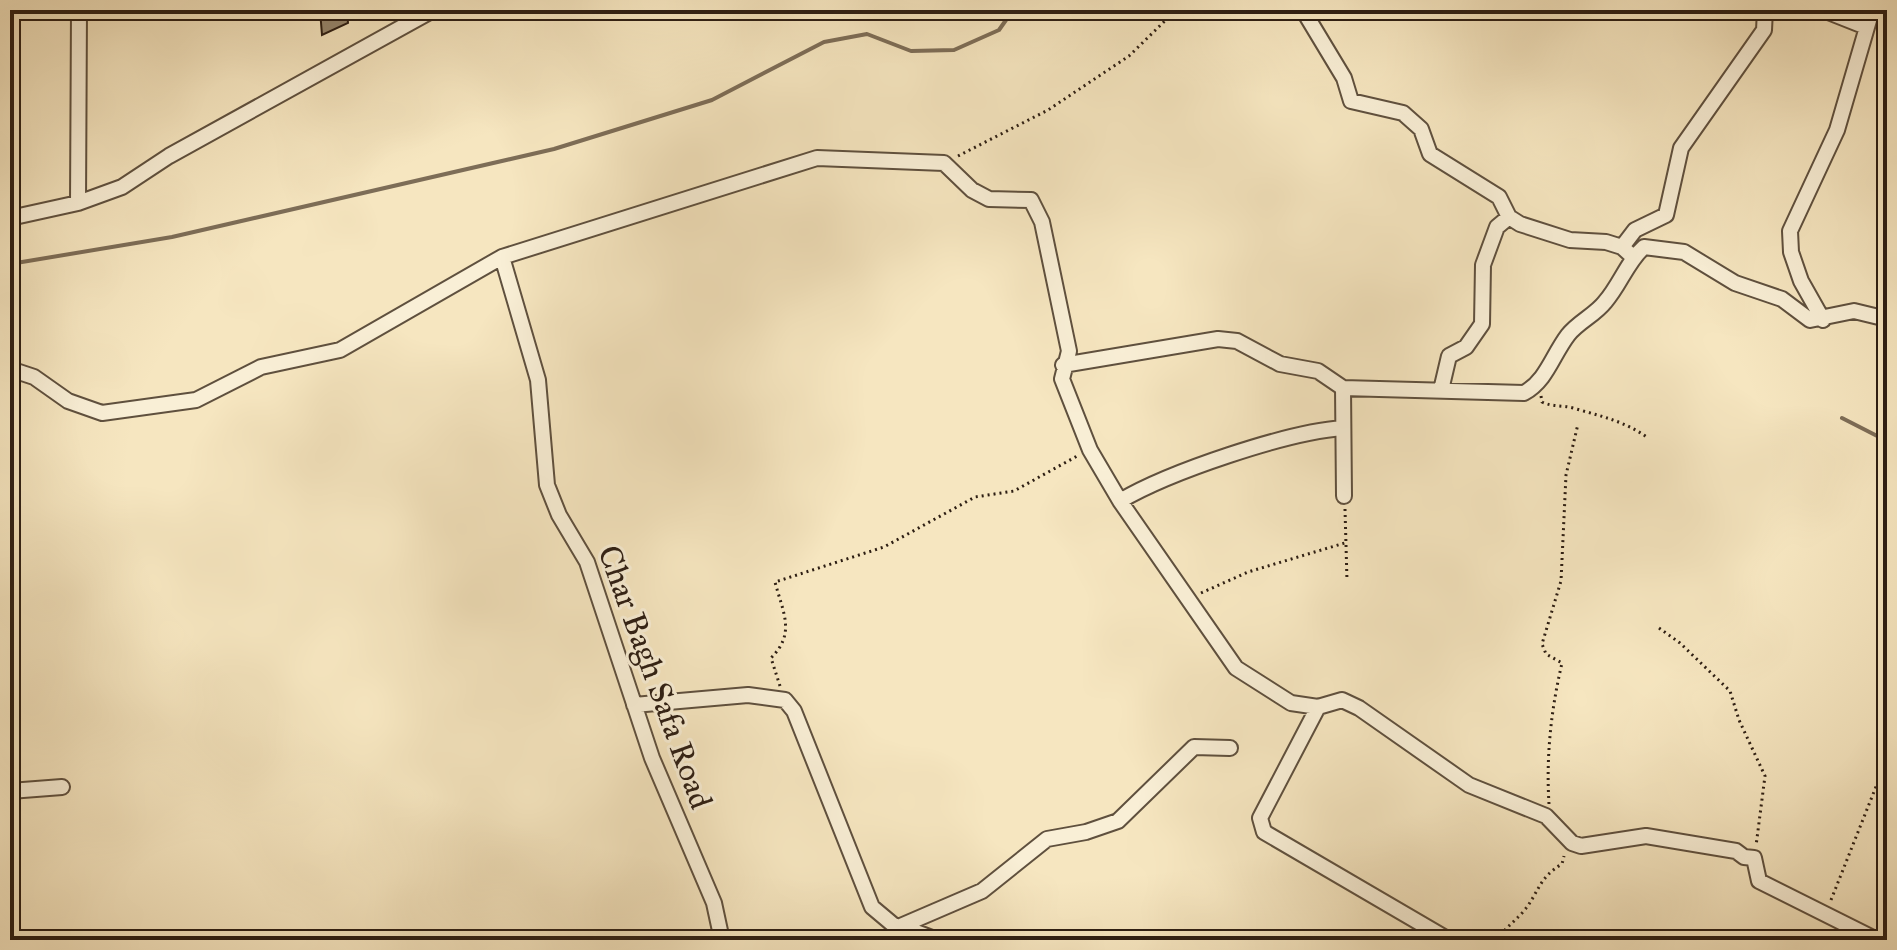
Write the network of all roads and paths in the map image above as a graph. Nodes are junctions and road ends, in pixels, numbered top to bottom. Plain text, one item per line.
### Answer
1 (79, 10) edge
2 (433, 10) edge
3 (1176, 10) edge
4 (1303, 10) edge
5 (1765, 10) edge
6 (1823, 10) edge
7 (1872, 10) edge
8 (418, 14) edge
9 (1866, 27) junction
10 (944, 163) junction
11 (78, 203) junction
12 (1509, 217) junction
13 (10, 218) edge
14 (1627, 252) junction
15 (502, 257) junction
16 (1887, 319) edge
17 (1823, 320) junction
18 (1063, 365) junction
19 (10, 369) edge
20 (1538, 385) junction
21 (1343, 388) junction
22 (1441, 390) junction
23 (1578, 424) dead end
24 (1343, 428) junction
25 (1648, 438) dead end
26 (1090, 450) junction
27 (1344, 496) joint
28 (1120, 501) junction
29 (1348, 542) junction
30 (1347, 581) dead end
31 (1189, 601) junction
32 (1659, 628) dead end
33 (785, 700) junction
34 (634, 705) junction
35 (1318, 707) junction
36 (1230, 748) dead end
37 (1887, 759) edge
38 (62, 787) dead end
39 (10, 791) edge
40 (1546, 816) junction
41 (1557, 847) dead end
42 (1754, 858) junction
43 (1826, 915) junction
44 (901, 934) edge
45 (722, 940) edge
46 (937, 940) edge
47 (1449, 940) edge
48 (1497, 940) edge
49 (1877, 940) edge

1 - 11 street
2 - 8 street
3 - 10 path
4 - 12 street
5 - 14 street
6 - 9 street
7 - 9 street
8 - 11 street
9 - 17 street
10 - 15 street
10 - 18 street
11 - 13 street
12 - 14 street
12 - 22 street
14 - 17 street
14 - 20 street
15 - 19 street
15 - 34 street, Char Bagh Safa Road
16 - 17 street
18 - 21 street
18 - 26 street
20 - 22 street
20 - 25 path
21 - 22 street
21 - 24 street
23 - 40 path
24 - 27 street
24 - 28 street
26 - 28 street
26 - 33 path
27 - 29 path
28 - 31 street
29 - 30 path
29 - 31 path
31 - 35 street
32 - 42 path
33 - 34 street
33 - 44 street
34 - 45 street, Char Bagh Safa Road
35 - 40 street
35 - 47 street
36 - 44 street
37 - 43 path
38 - 39 street
40 - 42 street
41 - 48 path
42 - 43 street
43 - 49 street
44 - 46 street

